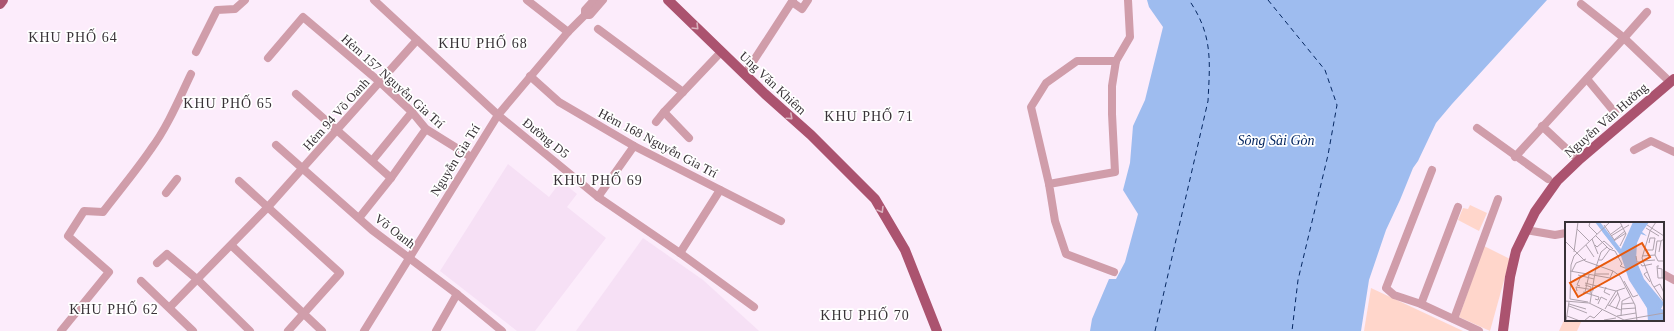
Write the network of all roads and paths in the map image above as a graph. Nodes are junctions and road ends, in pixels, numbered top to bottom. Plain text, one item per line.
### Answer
1 (3, 0) edge
2 (245, 0) edge
3 (374, 0) edge
4 (527, 0) edge
5 (594, 0) edge
6 (603, 0) edge
7 (668, 0) edge
8 (808, 0) edge
9 (1128, 0) edge
10 (793, 1) edge
11 (0, 4) edge
12 (1581, 4) dead end
13 (1647, 12) dead end
14 (585, 15) junction
15 (598, 29) dead end
16 (568, 32) junction
17 (1624, 38) junction
18 (417, 40) junction
19 (196, 52) dead end
20 (721, 52) junction
21 (268, 58) dead end
22 (1116, 61) junction
23 (192, 74) dead end
24 (745, 74) junction
25 (530, 76) junction
26 (1587, 79) junction
27 (1672, 80) edge
28 (381, 83) junction
29 (683, 92) junction
30 (296, 94) dead end
31 (412, 112) junction
32 (664, 112) junction
33 (1616, 114) dead end
34 (498, 115) junction
35 (656, 122) dead end
36 (1542, 126) junction
37 (1477, 128) dead end
38 (426, 129) junction
39 (337, 130) junction
40 (689, 138) dead end
41 (276, 145) dead end
42 (634, 146) junction
43 (1634, 150) dead end
44 (1674, 152) edge
45 (1573, 155) dead end
46 (1515, 156) junction
47 (471, 157) junction
48 (372, 161) junction
49 (303, 168) junction
50 (1432, 170) dead end
51 (391, 178) junction
52 (177, 179) dead end
53 (1552, 180) junction
54 (239, 181) dead end
55 (1049, 184) junction
56 (720, 190) junction
57 (166, 194) dead end
58 (598, 197) junction
59 (1498, 199) dead end
60 (1458, 207) dead end
61 (267, 208) junction
62 (359, 218) junction
63 (781, 221) dead end
64 (1526, 230) junction
65 (1565, 233) edge
66 (232, 246) junction
67 (680, 253) junction
68 (409, 258) junction
69 (157, 263) dead end
70 (1114, 272) dead end
71 (1664, 275) edge
72 (198, 280) junction
73 (1674, 280) edge
74 (141, 281) dead end
75 (457, 294) junction
76 (1421, 304) junction
77 (754, 307) dead end
78 (170, 308) junction
79 (302, 314) junction
80 (1454, 320) junction
81 (61, 331) edge
82 (193, 331) edge
83 (250, 331) edge
84 (288, 331) edge
85 (322, 331) edge
86 (364, 331) edge
87 (436, 331) edge
88 (502, 331) edge
89 (937, 331) edge
90 (1479, 331) edge
91 (1503, 331) edge

1 - 11 main road
2 - 19 street
3 - 18 street, Đường D5
4 - 16 street
5 - 14 street, Nguyễn Gia Trí
6 - 14 street, Nguyễn Gia Trí
7 -> 20 main road, Ung Văn Khiêm
8 - 10 street
9 - 22 street
10 - 24 street
12 - 17 street
13 - 17 street
14 - 16 street, Nguyễn Gia Trí
15 - 29 street
16 - 25 street, Nguyễn Gia Trí
17 - 26 street
17 - 27 street
18 - 28 street, Hẻm 94 Võ Oanh
18 - 34 street, Đường D5
20 - 24 main road, Ung Văn Khiêm
20 - 29 street
21 - 28 street, Hẻm 157 Nguyễn Gia Trí
22 - 55 street
22 - 55 street
23 - 81 street
24 -> 89 main road, Ung Văn Khiêm
25 - 34 street, Nguyễn Gia Trí
25 - 42 street, Hẻm 168 Nguyễn Gia Trí
26 - 33 street
26 - 36 street
27 - 53 main road, Nguyễn Văn Hưởng
28 - 31 street, Hẻm 157 Nguyễn Gia Trí
28 - 39 street, Hẻm 94 Võ Oanh
29 - 32 street
30 - 39 street
31 - 38 street, Hẻm 157 Nguyễn Gia Trí
31 - 48 street
32 - 35 street
32 - 40 street
34 - 47 street, Nguyễn Gia Trí
34 - 58 street, Đường D5
36 - 45 street
36 - 46 street
37 - 46 street
38 - 47 street, Hẻm 157 Nguyễn Gia Trí
38 - 51 street
39 - 48 street
39 - 49 street, Hẻm 94 Võ Oanh
41 - 49 street, Võ Oanh
42 - 56 street, Hẻm 168 Nguyễn Gia Trí
42 - 58 street
43 - 44 street
46 - 53 street
47 - 68 street, Nguyễn Gia Trí
48 - 51 street
49 - 61 street, Hẻm 94 Võ Oanh
49 - 62 street, Võ Oanh
50 - 76 street
51 - 62 street
52 - 57 street
53 - 64 main road, Nguyễn Văn Hưởng
54 - 61 street
55 - 70 street
56 - 63 street, Hẻm 168 Nguyễn Gia Trí
56 - 67 street
58 - 67 street, Đường D5
59 - 80 street
60 - 76 street
61 - 66 street, Hẻm 94 Võ Oanh
61 - 79 street
62 - 68 street, Võ Oanh
64 - 65 street
64 - 91 main road
66 - 72 street, Hẻm 94 Võ Oanh
66 - 79 street
67 - 77 street, Đường D5
68 - 75 street, Võ Oanh
68 - 86 street, Nguyễn Gia Trí
69 - 72 street
71 - 73 street
72 - 78 street, Hẻm 94 Võ Oanh
72 - 83 street
74 - 78 street
75 - 87 street
75 - 88 street, Võ Oanh
76 - 80 street
78 - 82 street
79 - 84 street
79 - 85 street
80 - 90 street

